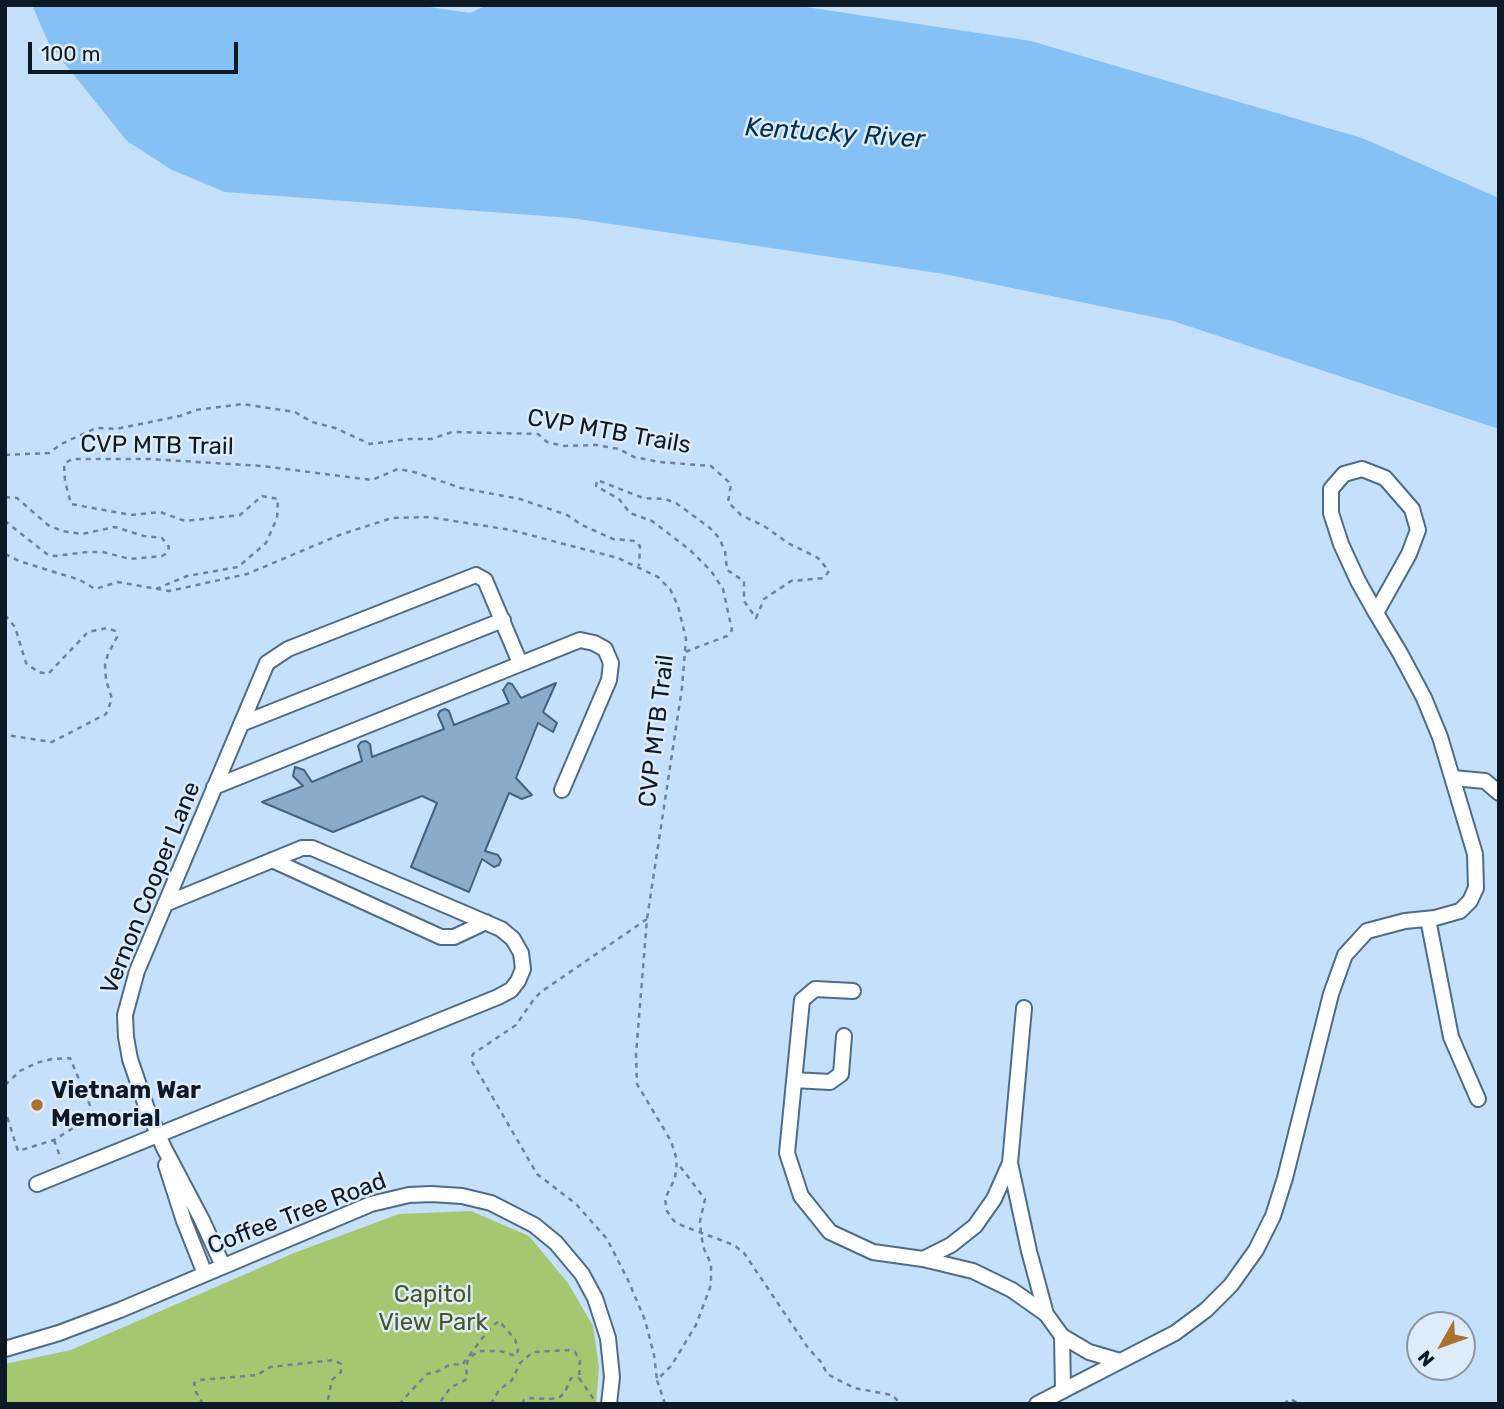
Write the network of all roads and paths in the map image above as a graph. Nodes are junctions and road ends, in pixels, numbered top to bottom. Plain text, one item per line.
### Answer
1 (5, 455) edge
2 (5, 497) edge
3 (5, 521) edge
4 (5, 555) edge
5 (639, 566) junction
6 (154, 590) junction
7 (1376, 613) junction
8 (5, 615) edge
9 (503, 620) junction
10 (685, 652) junction
11 (520, 663) junction
12 (241, 724) junction
13 (5, 735) edge
14 (1453, 778) junction
15 (214, 788) junction
16 (562, 790) dead end
17 (1499, 793) edge
18 (272, 860) junction
19 (165, 904) junction
20 (647, 919) junction
21 (1428, 919) junction
22 (486, 922) junction
23 (853, 991) dead end
24 (1024, 1008) dead end
25 (844, 1036) dead end
26 (794, 1080) junction
27 (5, 1085) edge
28 (1478, 1099) dead end
29 (5, 1110) edge
30 (158, 1133) junction
31 (54, 1140) junction
32 (677, 1162) junction
33 (1010, 1163) junction
34 (66, 1172) junction
35 (37, 1184) dead end
36 (701, 1234) junction
37 (923, 1259) junction
38 (223, 1266) junction
39 (205, 1274) junction
40 (1046, 1314) junction
41 (1062, 1336) junction
42 (5, 1349) edge
43 (1120, 1362) junction
44 (579, 1378) junction
45 (657, 1380) junction
46 (1063, 1391) junction
47 (1040, 1402) edge
48 (203, 1404) edge
49 (327, 1404) edge
50 (399, 1404) edge
51 (439, 1404) edge
52 (491, 1404) edge
53 (523, 1404) edge
54 (596, 1404) edge
55 (609, 1404) edge
56 (665, 1404) edge
57 (901, 1404) edge
58 (1284, 1404) edge
59 (1300, 1404) edge

1 - 10 path, CVP MTB Trails
2 - 3 path
4 - 6 path, CVP MTB Trail
5 - 6 path, CVP MTB Trail
5 - 6 path, CVP MTB Trail
5 - 10 path, CVP MTB Trail
7 - 7 street
7 - 14 street
8 - 13 path
9 - 11 street
9 - 12 street
9 - 12 street, Vernon Cooper Lane
10 - 20 path, CVP MTB Trail
11 - 15 street
11 - 16 street
12 - 15 street, Vernon Cooper Lane
14 - 17 street
14 - 21 street
15 - 19 street, Vernon Cooper Lane
18 - 19 street
18 - 22 street
18 - 22 street
19 - 30 street, Vernon Cooper Lane
20 - 32 path, CVP MTB Trail
20 - 45 path
21 - 28 street
21 - 43 street
22 - 30 street
23 - 26 street
24 - 33 street
25 - 26 street
26 - 37 street
27 - 31 path
29 - 31 path
30 - 34 street
30 - 38 street, Vernon Cooper Lane
30 - 39 street, Vernon Cooper Lane
31 - 34 path
32 - 36 path, CVP MTB Trail
32 - 36 path
33 - 37 street
33 - 40 street
34 - 35 street
36 - 45 path
36 - 57 path
37 - 40 street
38 - 39 street, Coffee Tree Road
38 - 55 street, Coffee Tree Road
39 - 42 street, Coffee Tree Road
40 - 41 street
41 - 43 street
41 - 46 street
43 - 46 street
44 - 52 path
44 - 53 path
44 - 54 path
45 - 56 path
46 - 47 street
48 - 49 path
50 - 51 path
58 - 59 path

